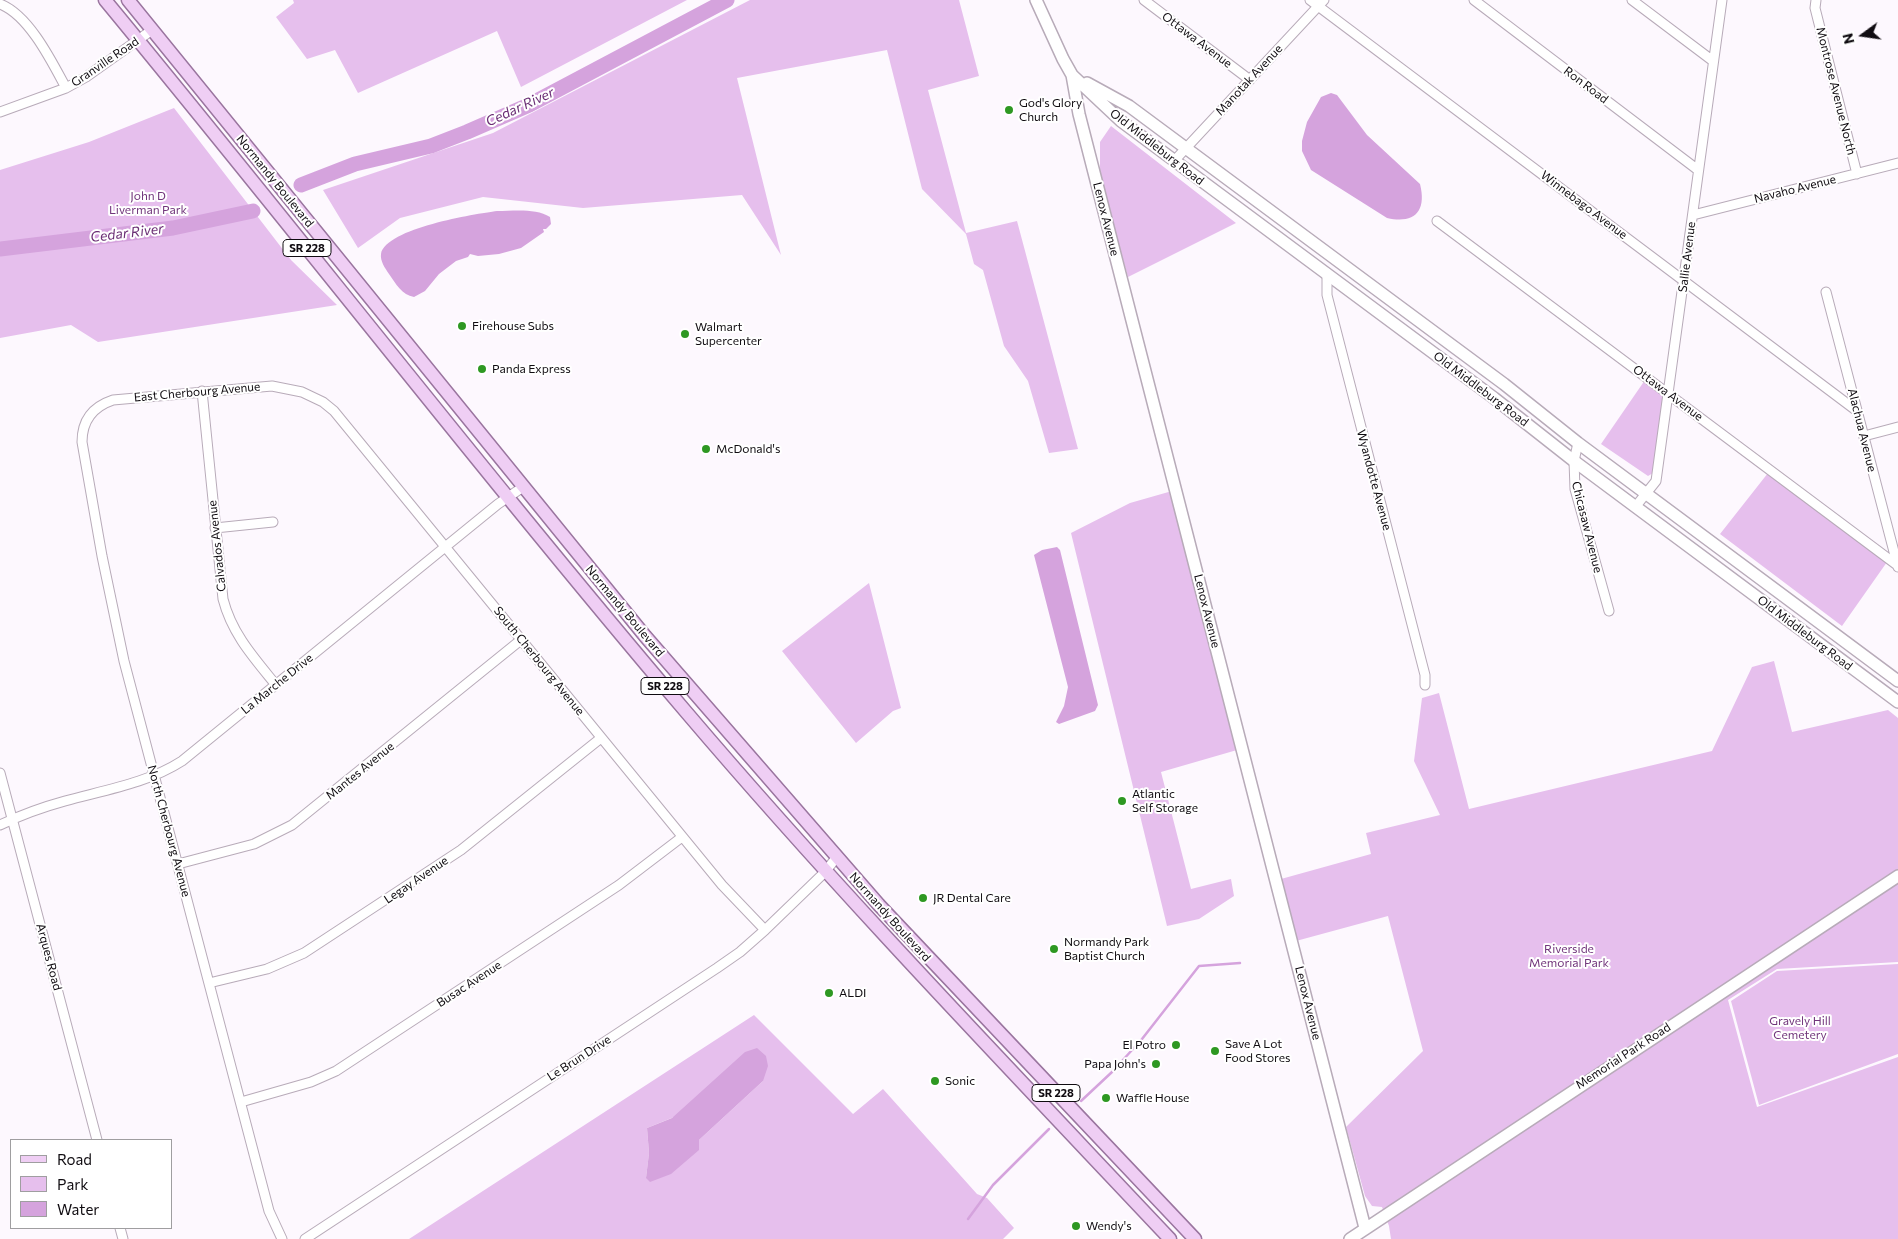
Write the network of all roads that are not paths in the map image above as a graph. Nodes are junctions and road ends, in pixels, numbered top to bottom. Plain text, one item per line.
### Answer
1 (104, 0) edge
2 (128, 0) edge
3 (1036, 0) edge
4 (1144, 0) edge
5 (1310, 0) edge
6 (1474, 0) edge
7 (1632, 0) edge
8 (1722, 0) edge
9 (1321, 3) edge
10 (0, 4) edge
11 (1815, 4) edge
12 (152, 30) junction
13 (138, 40) junction
14 (1713, 61) junction
15 (1072, 75) junction
16 (1250, 80) junction
17 (66, 88) junction
18 (188, 101) junction
19 (0, 112) edge
20 (247, 147) junction
21 (1186, 148) junction
22 (1174, 161) junction
23 (1898, 163) edge
24 (1698, 170) junction
25 (1856, 174) junction
26 (1693, 215) junction
27 (1437, 222) dead end
28 (1328, 254) junction
29 (1327, 273) junction
30 (1684, 281) junction
31 (1826, 292) dead end
32 (1444, 340) junction
33 (1434, 354) junction
34 (202, 392) junction
35 (1669, 393) junction
36 (312, 396) joint
37 (1857, 411) junction
38 (88, 417) joint
39 (1898, 427) edge
40 (1864, 436) junction
41 (1578, 443) junction
42 (1574, 461) junction
43 (523, 487) junction
44 (1647, 494) junction
45 (509, 497) junction
46 (1636, 506) junction
47 (273, 522) dead end
48 (215, 528) junction
49 (447, 546) junction
50 (1898, 567) edge
51 (1796, 605) junction
52 (1609, 611) dead end
53 (1786, 619) junction
54 (522, 639) junction
55 (1898, 681) edge
56 (276, 685) junction
57 (1426, 685) dead end
58 (1898, 702) edge
59 (601, 738) junction
60 (0, 773) edge
61 (154, 776) junction
62 (13, 819) junction
63 (0, 825) edge
64 (682, 837) junction
65 (836, 858) junction
66 (178, 864) junction
67 (825, 872) junction
68 (1898, 876) edge
69 (764, 930) junction
70 (209, 983) junction
71 (241, 1102) junction
72 (97, 1139) edge
73 (1365, 1228) junction
74 (282, 1239) edge
75 (306, 1239) edge
76 (1170, 1239) edge
77 (1195, 1239) edge
78 (1350, 1239) edge

1 - 13 main road, Normandy Boulevard / SR 228
2 - 12 main road, Normandy Boulevard / SR 228
3 - 15 main road, Lenox Avenue
4 - 16 street, Ottawa Avenue
5 - 9 street, Winnebago Avenue
6 - 24 street, Ron Road
7 - 14 street
8 - 14 street, Sallie Avenue
9 - 16 street, Manotak Avenue
9 - 30 street, Winnebago Avenue
10 - 17 street
11 - 25 street, Montrose Avenue North
12 - 13 street, Granville Road
12 - 20 main road, Normandy Boulevard / SR 228
13 - 17 street, Granville Road
13 - 18 main road, Normandy Boulevard / SR 228
14 - 24 street, Sallie Avenue
15 - 21 main road, Old Middleburg Road
15 - 22 main road, Old Middleburg Road
15 - 73 main road, Lenox Avenue
16 - 21 street, Manotak Avenue
17 - 19 street, Granville Road
18 - 20 main road
18 - 45 main road, Normandy Boulevard / SR 228
20 - 43 main road, Normandy Boulevard / SR 228
21 - 22 street, Manotak Avenue
21 - 28 main road, Old Middleburg Road
22 - 29 main road, Old Middleburg Road
23 - 25 street, Navaho Avenue
24 - 26 street, Sallie Avenue
25 - 26 street, Navaho Avenue
26 - 30 street, Sallie Avenue
27 - 35 street, Ottawa Avenue
28 - 29 main road
28 - 32 main road, Old Middleburg Road
29 - 33 main road, Old Middleburg Road
29 - 57 street, Wyandotte Avenue
30 - 35 street, Sallie Avenue
30 - 37 street, Winnebago Avenue
31 - 37 street, Alachua Avenue
32 - 33 main road
32 - 41 main road, Old Middleburg Road
33 - 42 main road, Old Middleburg Road
34 - 36 street, East Cherbourg Avenue
34 - 38 street, East Cherbourg Avenue
34 - 48 street, Calvados Avenue
35 - 44 street, Sallie Avenue
35 - 50 street, Ottawa Avenue
36 - 49 street, South Cherbourg Avenue
37 - 40 street, Alachua Avenue
38 - 61 street, North Cherbourg Avenue
39 - 40 street
40 - 50 street, Alachua Avenue
41 - 42 street, Chicasaw Avenue
41 - 44 main road, Old Middleburg Road
42 - 46 main road, Old Middleburg Road
42 - 52 street, Chicasaw Avenue
43 - 45 street, La Marche Drive
43 - 65 main road, Normandy Boulevard / SR 228
44 - 46 street, Sallie Avenue
44 - 51 main road, Old Middleburg Road
45 - 49 street, La Marche Drive
45 - 67 main road, Normandy Boulevard / SR 228
46 - 53 main road, Old Middleburg Road
47 - 48 street
48 - 56 street, Calvados Avenue
49 - 54 street, South Cherbourg Avenue
49 - 56 street, La Marche Drive
51 - 53 main road
51 - 55 main road, Old Middleburg Road
53 - 58 main road, Old Middleburg Road
54 - 59 street, South Cherbourg Avenue
54 - 66 street, Mantes Avenue
56 - 61 street, La Marche Drive
59 - 64 street, South Cherbourg Avenue
59 - 70 street, Legay Avenue
60 - 62 street, Arques Road
61 - 62 street, La Marche Drive
61 - 66 street, North Cherbourg Avenue
62 - 63 street, La Marche Drive
62 - 72 street, Arques Road
64 - 69 street, South Cherbourg Avenue
64 - 71 street, Busac Avenue
65 - 67 street, Le Brun Drive
65 - 77 main road, Normandy Boulevard / SR 228
66 - 70 street, North Cherbourg Avenue
67 - 69 street, Le Brun Drive
67 - 76 main road, Normandy Boulevard / SR 228
68 - 73 main road, Memorial Park Road
69 - 75 street, Le Brun Drive
70 - 71 street, North Cherbourg Avenue
71 - 74 street, North Cherbourg Avenue
73 - 78 main road, Memorial Park Road

